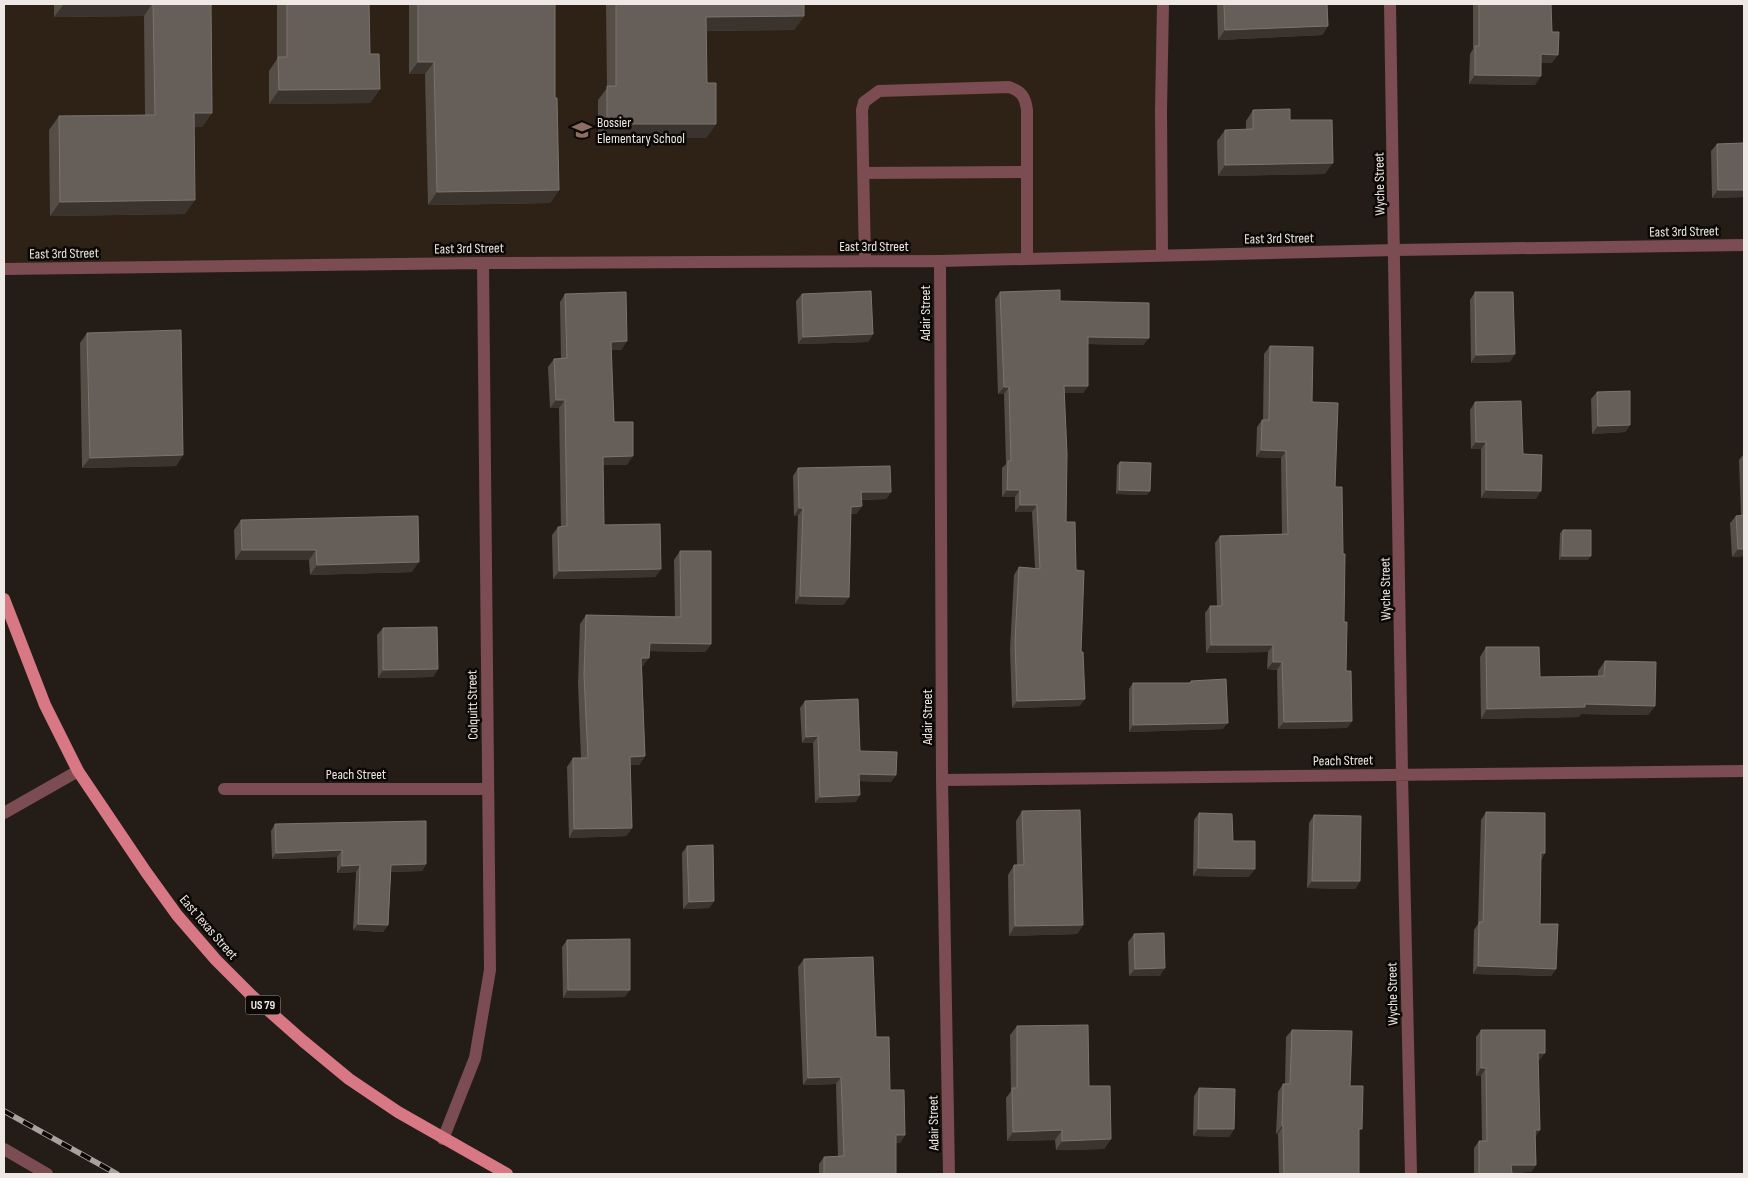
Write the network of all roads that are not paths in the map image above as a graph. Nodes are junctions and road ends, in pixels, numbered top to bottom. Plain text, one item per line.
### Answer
1 (1163, 4) edge
2 (1390, 4) edge
3 (1027, 172) junction
4 (864, 174) junction
5 (1744, 245) edge
6 (1395, 250) junction
7 (1162, 256) junction
8 (1027, 258) junction
9 (864, 261) junction
10 (940, 261) junction
11 (483, 263) junction
12 (4, 269) edge
13 (4, 599) edge
14 (1744, 771) edge
15 (78, 772) junction
16 (1402, 774) junction
17 (942, 780) junction
18 (224, 789) dead end
19 (488, 789) junction
20 (4, 813) edge
21 (443, 1139) junction
22 (4, 1149) edge
23 (47, 1174) edge
24 (507, 1174) edge
25 (949, 1174) edge
26 (1411, 1174) edge

1 - 7 street
2 - 6 street, Wyche Street
3 - 4 street
3 - 4 street
3 - 8 street
4 - 9 street
5 - 6 street, East 3rd Street
6 - 7 street, East 3rd Street
6 - 16 street, Wyche Street
7 - 8 street, East 3rd Street
8 - 10 street, East 3rd Street
9 - 10 street, East 3rd Street
9 - 11 street, East 3rd Street
10 - 17 street, Adair Street
11 - 12 street, East 3rd Street
11 - 19 street, Colquitt Street
13 - 15 main road, East Texas Street / US 79
14 - 16 street, Peach Street
15 - 20 street
15 - 21 main road, East Texas Street / US 79
16 - 17 street, Peach Street
16 - 26 street, Wyche Street
17 - 25 street, Adair Street
18 - 19 street, Peach Street
19 - 21 street, Colquitt Street
21 - 24 main road, East Texas Street / US 79
22 - 23 street

